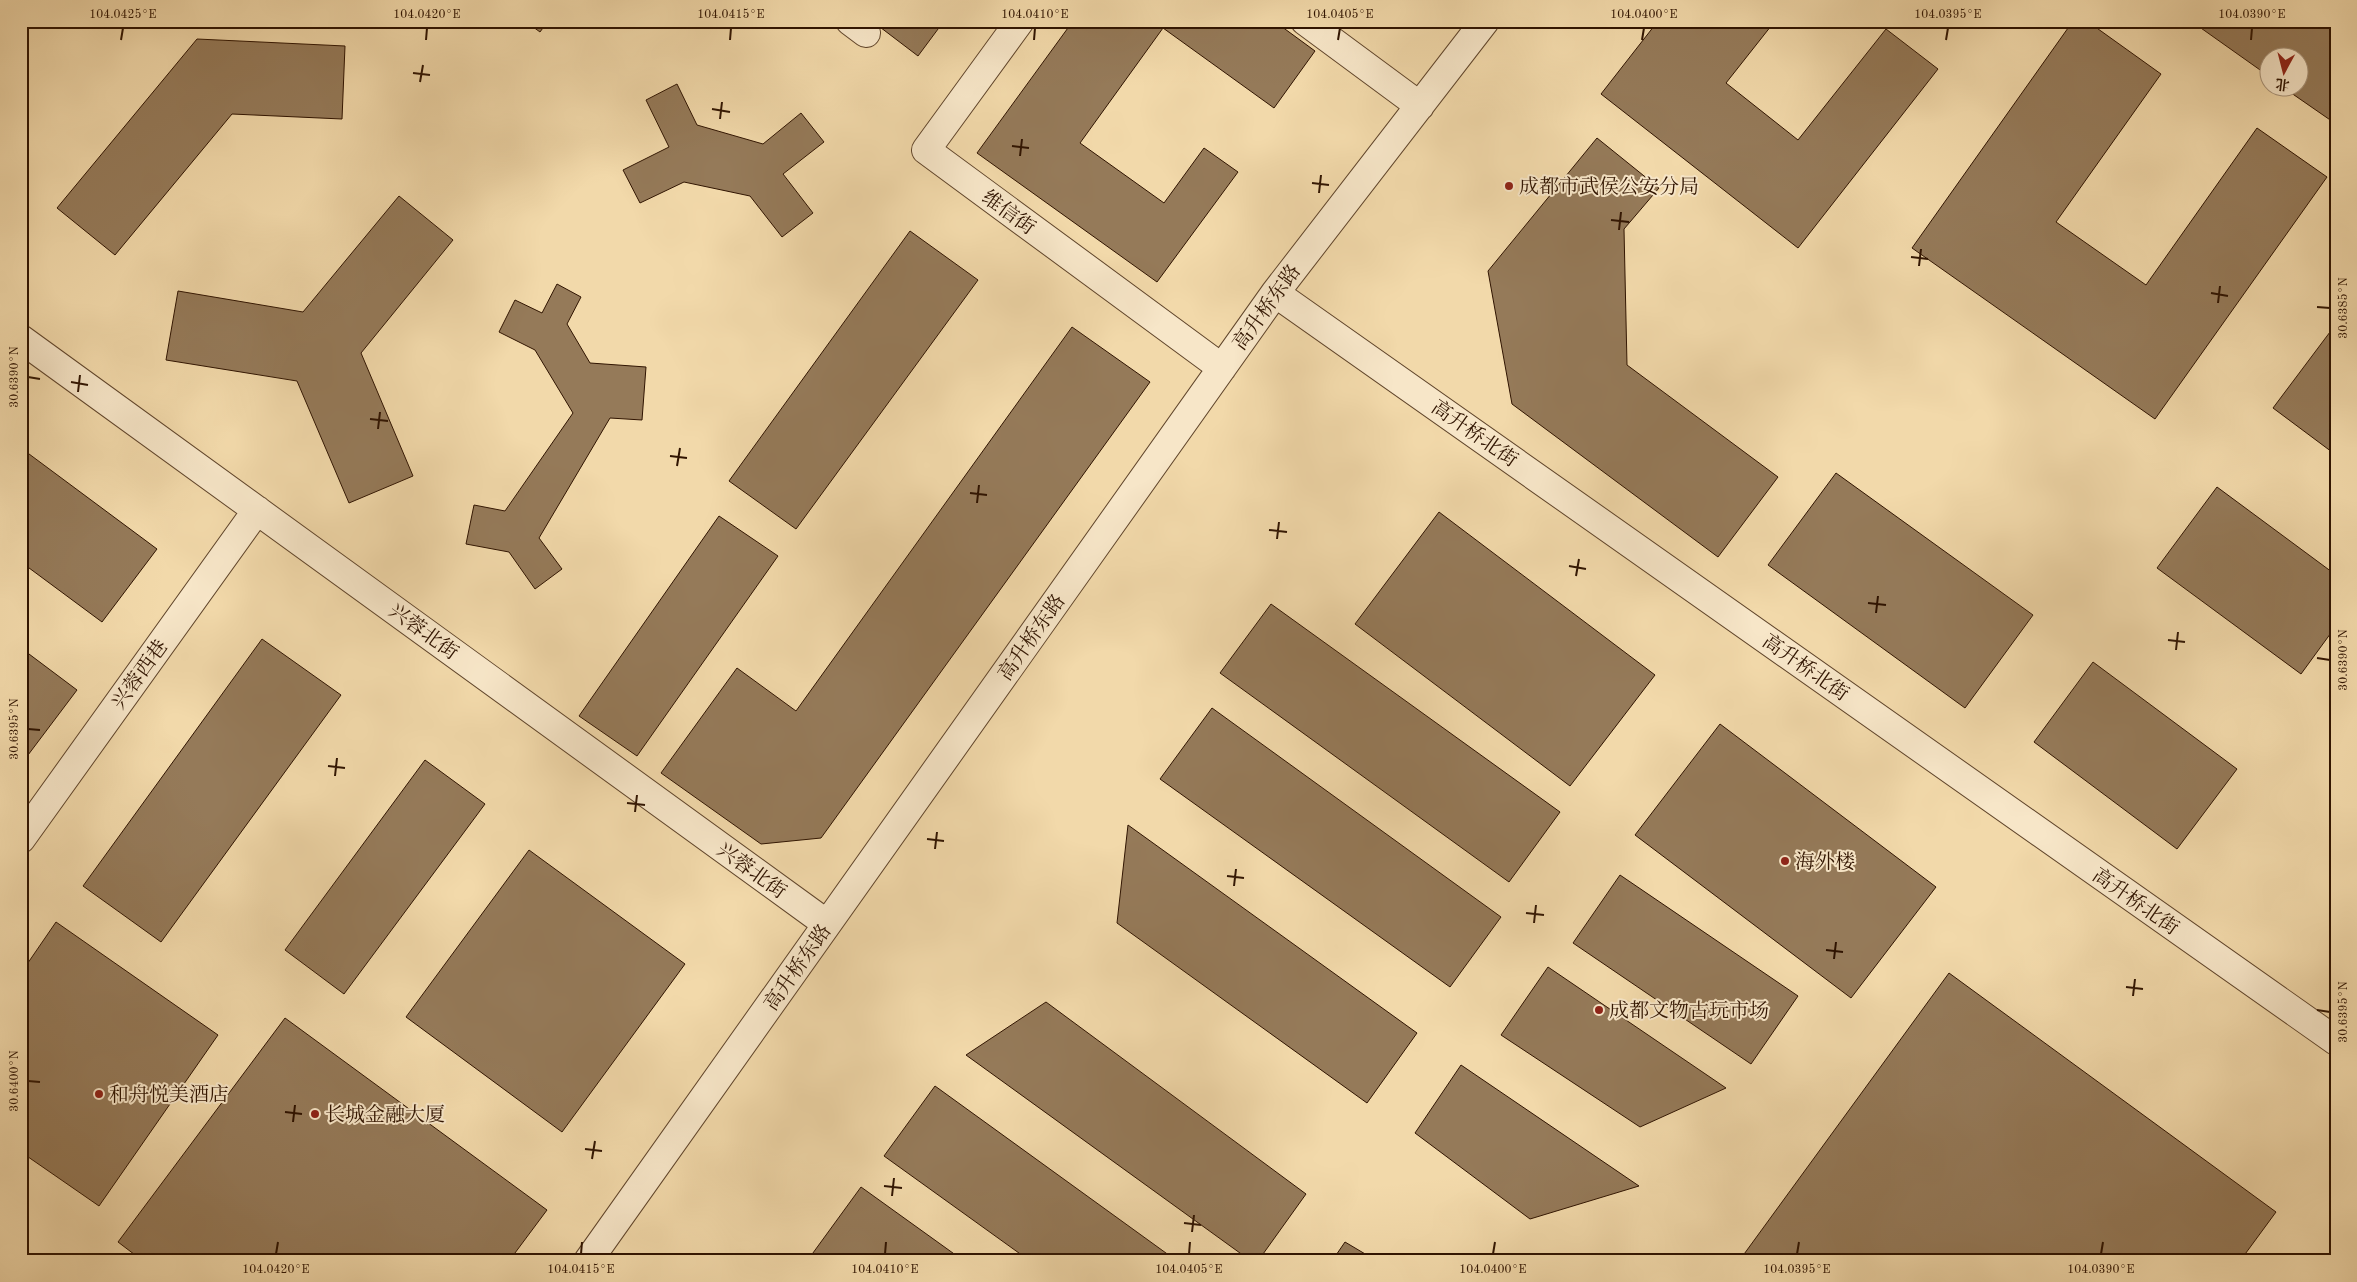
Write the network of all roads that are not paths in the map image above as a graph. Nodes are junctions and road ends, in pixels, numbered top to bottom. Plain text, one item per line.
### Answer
1 (1020, 21) edge
2 (1305, 21) edge
3 (1486, 21) edge
4 (1420, 106) junction
5 (1276, 293) junction
6 (21, 339) edge
7 (1222, 368) junction
8 (257, 510) junction
9 (21, 839) edge
10 (827, 924) junction
11 (2336, 1041) edge
12 (588, 1261) edge

1 - 7 street, 维信街
2 - 4 street
3 - 4 street, 高升桥东路
4 - 5 street, 高升桥东路
5 - 7 street, 高升桥东路
5 - 11 street, 高升桥北街
6 - 8 street, 兴蓉北街
7 - 10 street, 高升桥东路
8 - 9 street, 兴蓉西巷
8 - 10 street, 兴蓉北街
10 - 12 street, 高升桥东路

